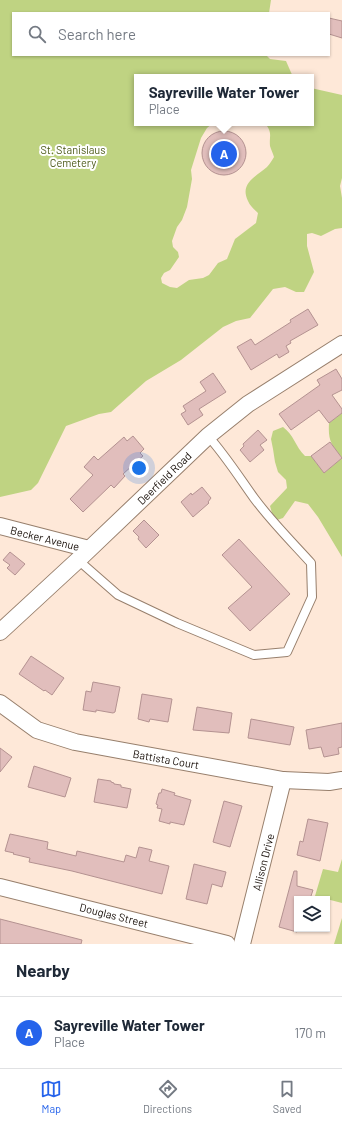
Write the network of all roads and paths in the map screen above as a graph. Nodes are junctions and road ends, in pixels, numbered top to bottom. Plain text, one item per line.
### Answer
1 (342, 344) edge
2 (208, 436) junction
3 (0, 526) edge
4 (84, 554) junction
5 (0, 632) edge
6 (0, 703) edge
7 (283, 780) junction
8 (342, 780) edge
9 (0, 887) edge
10 (227, 944) edge
11 (242, 944) edge

1 - 2 street, Deerfield Road
2 - 4 street, Deerfield Road
2 - 4 lane
3 - 4 street, Becker Avenue
4 - 5 street, Deerfield Road
6 - 7 street, Battista Court
7 - 8 street, Battista Court
7 - 11 street, Allison Drive
9 - 10 street, Douglas Street

